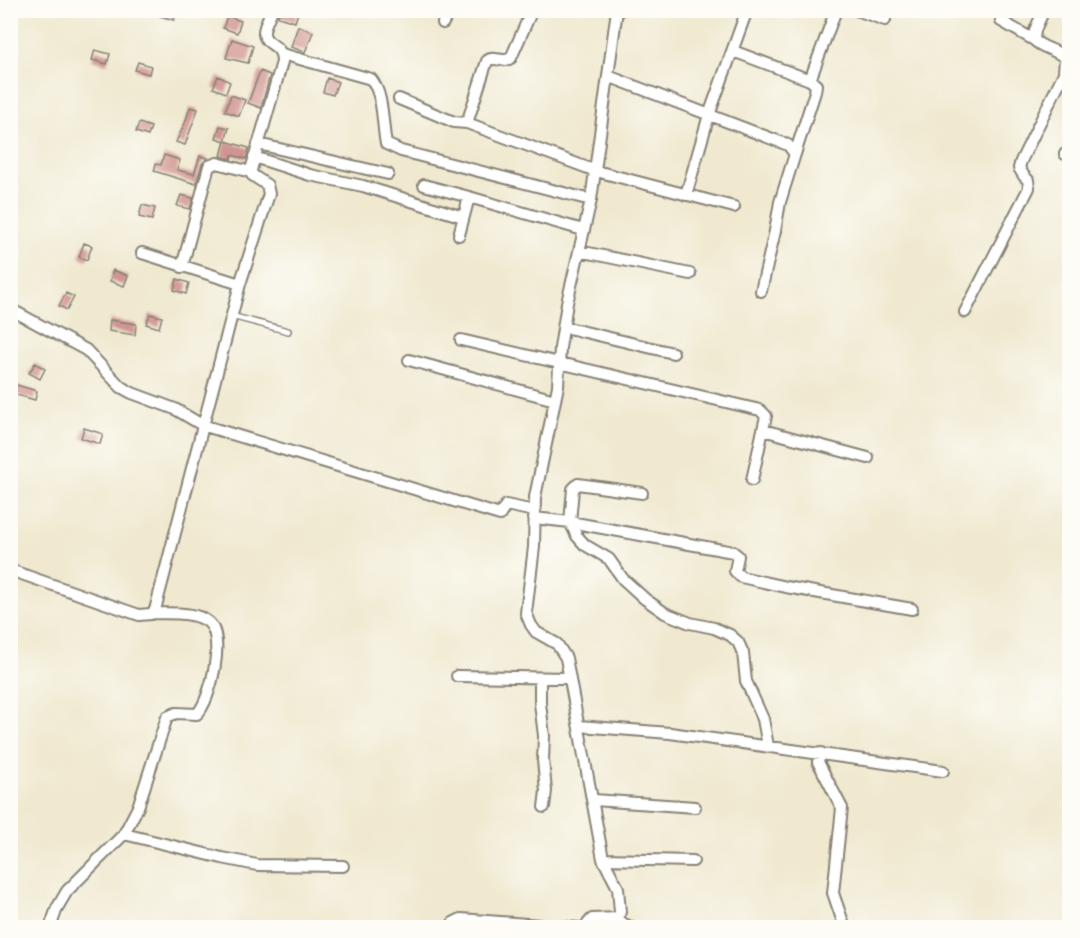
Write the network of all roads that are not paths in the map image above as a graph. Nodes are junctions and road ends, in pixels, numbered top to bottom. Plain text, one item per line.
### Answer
1 (272, 10) edge
2 (449, 10) edge
3 (532, 10) edge
4 (747, 10) edge
5 (836, 10) edge
6 (856, 10) edge
7 (1001, 10) edge
8 (1044, 10) edge
9 (614, 12) edge
10 (885, 20) dead end
11 (443, 23) dead end
12 (1034, 40) junction
13 (733, 51) junction
14 (282, 54) junction
15 (608, 76) junction
16 (810, 80) junction
17 (399, 99) dead end
18 (709, 115) junction
19 (467, 123) junction
20 (258, 144) junction
21 (795, 154) junction
22 (254, 157) junction
23 (596, 171) junction
24 (251, 172) junction
25 (388, 174) dead end
26 (424, 185) dead end
27 (686, 195) junction
28 (469, 197) junction
29 (591, 200) junction
30 (734, 207) dead end
31 (463, 217) junction
32 (584, 230) junction
33 (459, 235) dead end
34 (579, 251) junction
35 (142, 253) dead end
36 (182, 267) junction
37 (690, 273) dead end
38 (240, 284) junction
39 (760, 291) dead end
40 (10, 309) edge
41 (965, 312) dead end
42 (231, 316) junction
43 (564, 327) junction
44 (288, 331) dead end
45 (461, 340) dead end
46 (673, 353) dead end
47 (409, 360) dead end
48 (559, 364) junction
49 (555, 400) junction
50 (202, 425) junction
51 (763, 430) junction
52 (868, 458) dead end
53 (752, 480) dead end
54 (642, 493) dead end
55 (534, 514) junction
56 (570, 522) junction
57 (10, 570) edge
58 (912, 609) dead end
59 (153, 613) junction
60 (457, 676) dead end
61 (540, 678) junction
62 (569, 678) junction
63 (579, 726) junction
64 (768, 746) junction
65 (820, 753) junction
66 (943, 771) dead end
67 (594, 800) junction
68 (544, 807) dead end
69 (694, 807) dead end
70 (124, 834) junction
71 (603, 859) junction
72 (693, 861) dead end
73 (343, 866) dead end
74 (618, 918) junction
75 (50, 927) edge
76 (452, 927) edge
77 (579, 927) edge
78 (584, 927) edge
79 (632, 927) edge
80 (845, 927) edge

1 - 14 street
2 - 11 street
3 - 19 street
4 - 13 street
5 - 16 street
6 - 10 street
7 - 12 street
8 - 12 street
9 - 15 street
12 - 41 street
13 - 16 street
13 - 18 street
14 - 20 street
14 - 29 street
15 - 18 street
15 - 23 street
16 - 21 street
17 - 19 street
18 - 21 street
18 - 27 street
19 - 23 street
20 - 22 street
20 - 25 street
21 - 39 street
22 - 24 street
22 - 31 street
23 - 27 street
23 - 29 street
24 - 36 street
24 - 38 street
26 - 28 street
27 - 30 street
28 - 31 street
28 - 32 street
29 - 32 street
31 - 33 street
32 - 34 street
34 - 37 street
34 - 43 street
35 - 36 street
36 - 38 street
38 - 42 street
40 - 50 street
42 - 44 lane
42 - 50 street
43 - 46 street
43 - 48 street
45 - 48 street
47 - 49 street
48 - 49 street
48 - 51 street
49 - 55 street
50 - 55 street
50 - 59 street
51 - 52 street
51 - 53 street
54 - 56 street
55 - 56 street
55 - 62 street
56 - 58 street
56 - 64 street
57 - 59 street
59 - 70 street
60 - 61 street
61 - 62 street
61 - 68 street
62 - 63 street
63 - 64 street
63 - 67 street
64 - 65 street
65 - 66 street
65 - 80 street
67 - 69 street
67 - 71 street
70 - 73 street
70 - 75 street
71 - 72 street
71 - 74 street
74 - 78 street
74 - 79 street
76 - 77 street

